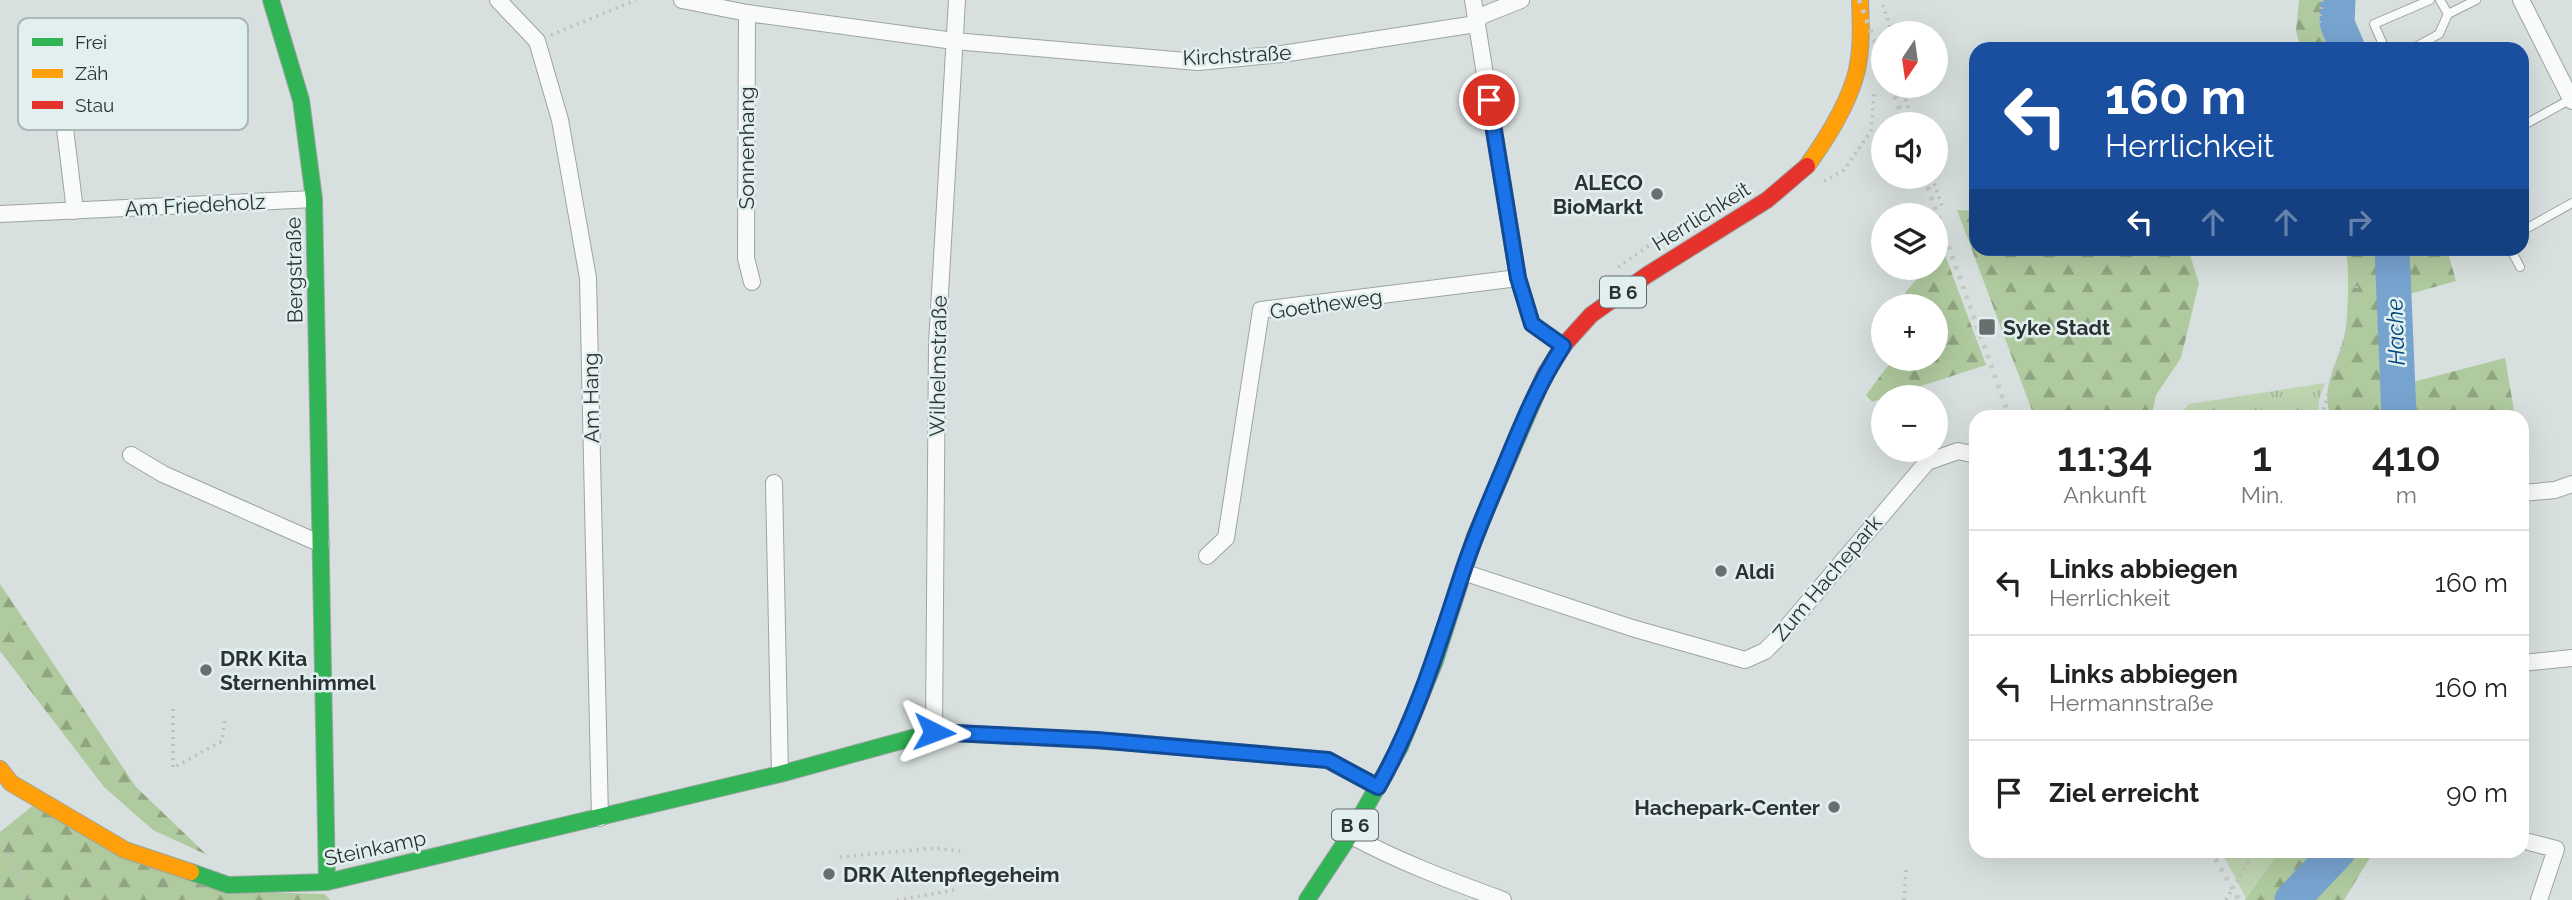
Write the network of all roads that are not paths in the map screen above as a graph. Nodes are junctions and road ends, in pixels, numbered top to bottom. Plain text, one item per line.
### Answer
1 (271, 0) edge
2 (498, 0) edge
3 (682, 0) edge
4 (957, 0) edge
5 (1473, 0) edge
6 (1521, 0) edge
7 (1860, 0) edge
8 (2430, 0) edge
9 (2440, 0) edge
10 (2476, 0) edge
11 (2521, 0) edge
12 (747, 13) junction
13 (2448, 14) junction
14 (1476, 24) junction
15 (954, 41) junction
16 (2382, 42) edge
17 (2425, 42) edge
18 (2572, 100) edge
19 (2529, 122) edge
20 (65, 130) edge
21 (314, 199) junction
22 (2572, 203) edge
23 (75, 211) junction
24 (0, 214) edge
25 (2529, 227) edge
26 (2515, 256) edge
27 (2521, 267) dead end
28 (1518, 278) junction
29 (752, 282) dead end
30 (1563, 346) junction
31 (1969, 453) edge
32 (131, 455) dead end
33 (774, 483) dead end
34 (2572, 484) edge
35 (2529, 492) edge
36 (321, 544) junction
37 (1207, 556) dead end
38 (1462, 572) junction
39 (2572, 658) edge
40 (2529, 662) edge
41 (934, 732) junction
42 (0, 769) edge
43 (780, 774) junction
44 (1378, 787) junction
45 (600, 818) junction
46 (1350, 835) junction
47 (2529, 842) dead end
48 (327, 882) junction
49 (1307, 900) edge
50 (1503, 900) edge
51 (2539, 900) edge

1 - 21 street, Bergstraße
2 - 45 street, Am Hang
3 - 12 street, Kirchstraße
4 - 15 street, Wilhelmstraße
5 - 14 street
6 - 14 street
7 - 30 street, Herrlichkeit / B 6
8 - 16 lane
9 - 13 lane
10 - 13 lane
11 - 18 street
12 - 15 street, Kirchstraße
12 - 29 street, Sonnenhang
13 - 17 lane
14 - 15 street, Kirchstraße
14 - 28 street
15 - 41 street, Wilhelmstraße
18 - 19 lane
20 - 23 street
21 - 23 street, Am Friedeholz
21 - 36 street, Bergstraße
22 - 25 lane
23 - 24 street, Am Friedeholz
26 - 27 lane
28 - 30 street
28 - 37 street, Goetheweg
30 - 38 street, Herrlichkeit / B 6
31 - 38 street, Zum Hachepark
32 - 36 street
33 - 43 street
34 - 35 street
36 - 48 street, Bergstraße
38 - 44 street, Herrlichkeit / B 6
39 - 40 street
41 - 43 street, Steinkamp
41 - 44 street, Steinkamp
42 - 48 street, Steinkamp
43 - 45 street, Steinkamp
44 - 46 street, Herrlichkeit / B 6
45 - 48 street, Steinkamp
46 - 49 street, Herrlichkeit / B 6
46 - 50 street
47 - 51 street

